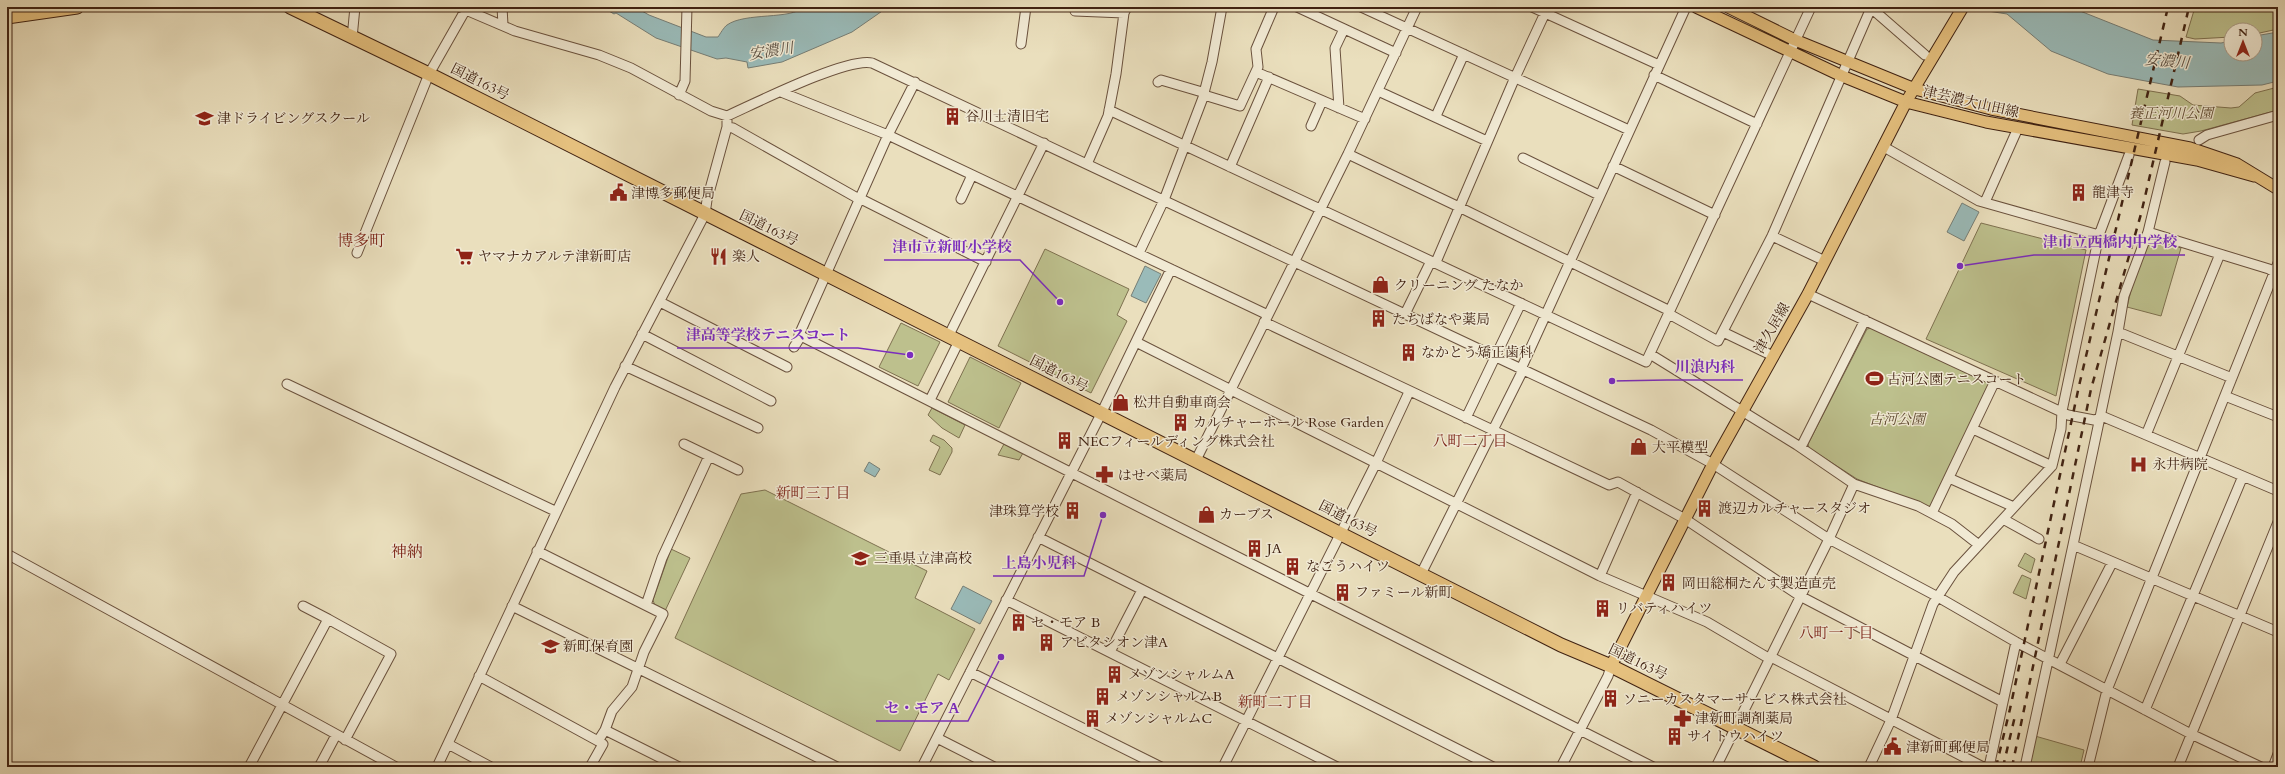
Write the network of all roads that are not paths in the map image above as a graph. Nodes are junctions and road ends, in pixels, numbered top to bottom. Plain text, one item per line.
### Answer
1 (77, 7) edge
2 (290, 7) edge
3 (355, 7) edge
4 (502, 7) edge
5 (686, 7) edge
6 (1026, 7) edge
7 (1075, 7) edge
8 (1222, 7) edge
9 (1274, 7) edge
10 (1297, 7) edge
11 (1361, 7) edge
12 (1417, 7) edge
13 (1532, 7) edge
14 (1686, 7) edge
15 (1696, 7) edge
16 (1728, 7) edge
17 (1811, 7) edge
18 (1963, 7) edge
19 (463, 8) edge
20 (1871, 8) edge
21 (1126, 10) edge
22 (1547, 11) edge
23 (7, 17) edge
24 (503, 25) junction
25 (1407, 28) junction
26 (1344, 29) junction
27 (352, 38) junction
28 (1795, 40) junction
29 (1021, 44) dead end
30 (1396, 52) junction
31 (1791, 52) junction
32 (1464, 54) junction
33 (1925, 55) dead end
34 (1848, 62) junction
35 (1659, 65) junction
36 (1256, 72) junction
37 (428, 74) junction
38 (1654, 75) junction
39 (1842, 76) junction
40 (1269, 78) junction
41 (1515, 78) junction
42 (915, 82) junction
43 (1158, 82) dead end
44 (1915, 89) junction
45 (1378, 91) junction
46 (781, 92) junction
47 (1204, 94) junction
48 (679, 95) junction
49 (1322, 101) junction
50 (1906, 102) junction
51 (1339, 108) junction
52 (1109, 110) junction
53 (2278, 115) edge
54 (727, 116) junction
55 (1436, 116) junction
56 (1365, 119) junction
57 (1757, 124) junction
58 (1311, 126) dead end
59 (727, 127) junction
60 (2018, 128) junction
61 (1629, 130) junction
62 (888, 135) junction
63 (1487, 140) junction
64 (2199, 140) dead end
65 (1044, 143) junction
66 (1186, 146) junction
67 (1884, 147) junction
68 (1348, 154) junction
69 (2129, 155) dead end
70 (1523, 158) dead end
71 (2165, 162) dead end
72 (1086, 164) junction
73 (1613, 166) junction
74 (1230, 167) junction
75 (972, 175) junction
76 (2254, 176) junction
77 (2278, 189) edge
78 (1600, 195) junction
79 (1017, 197) junction
80 (859, 199) junction
81 (961, 199) dead end
82 (1164, 200) junction
83 (1985, 202) junction
84 (1459, 207) junction
85 (1320, 210) junction
86 (705, 214) junction
87 (1715, 215) junction
88 (2148, 232) junction
89 (2099, 235) junction
90 (1772, 236) junction
91 (357, 253) dead end
92 (1139, 253) junction
93 (2220, 254) junction
94 (1569, 261) junction
95 (1825, 261) junction
96 (986, 262) junction
97 (1294, 262) junction
98 (1433, 262) junction
99 (1171, 269) junction
100 (2277, 270) edge
101 (825, 274) junction
102 (1808, 294) junction
103 (660, 302) junction
104 (1520, 303) junction
105 (1405, 314) junction
106 (1545, 314) junction
107 (1669, 314) junction
108 (1266, 319) junction
109 (1866, 320) junction
110 (1723, 332) junction
111 (2118, 332) junction
112 (642, 334) junction
113 (801, 336) junction
114 (954, 338) junction
115 (1136, 342) junction
116 (794, 347) dead end
117 (1650, 354) junction
118 (1773, 356) junction
119 (2179, 356) junction
120 (1495, 357) junction
121 (625, 366) junction
122 (787, 367) dead end
123 (1521, 369) junction
124 (2232, 378) junction
125 (1995, 381) junction
126 (287, 384) dead end
127 (1231, 390) junction
128 (1409, 392) junction
129 (2225, 396) junction
130 (930, 400) junction
131 (771, 401) dead end
132 (1744, 411) junction
133 (2062, 411) junction
134 (1101, 413) junction
135 (2278, 417) edge
136 (1466, 418) junction
137 (2099, 418) junction
138 (758, 428) dead end
139 (1973, 429) junction
140 (1492, 431) junction
141 (2146, 435) junction
142 (684, 444) dead end
143 (1801, 447) junction
144 (710, 456) junction
145 (2200, 458) junction
146 (1196, 460) junction
147 (1376, 463) junction
148 (1714, 464) junction
149 (2052, 466) junction
150 (738, 470) dead end
151 (1070, 472) junction
152 (2243, 476) junction
153 (1949, 478) junction
154 (1854, 484) junction
155 (2278, 491) edge
156 (1637, 492) junction
157 (1456, 504) junction
158 (2014, 507) junction
159 (555, 511) junction
160 (1932, 513) junction
161 (2003, 519) junction
162 (1685, 520) junction
163 (2278, 522) edge
164 (1341, 534) junction
165 (1038, 537) junction
166 (1829, 539) junction
167 (2038, 540) dead end
168 (2073, 545) junction
169 (1978, 546) junction
170 (536, 551) junction
171 (7, 554) edge
172 (2112, 562) junction
173 (1421, 574) junction
174 (1600, 576) junction
175 (2151, 579) junction
176 (1142, 590) junction
177 (1310, 594) junction
178 (1646, 596) junction
179 (1800, 596) junction
180 (2193, 596) junction
181 (1938, 597) junction
182 (1006, 600) junction
183 (646, 605) junction
184 (303, 606) dead end
185 (512, 606) junction
186 (2240, 616) junction
187 (328, 619) junction
188 (2278, 632) edge
189 (2016, 642) junction
190 (1110, 652) junction
191 (1915, 655) junction
192 (1278, 658) junction
193 (1770, 658) junction
194 (2048, 658) junction
195 (2060, 664) junction
196 (1611, 666) junction
197 (638, 669) junction
198 (970, 672) junction
199 (479, 676) junction
200 (2107, 690) junction
201 (2003, 702) junction
202 (282, 705) junction
203 (2145, 710) junction
204 (1891, 720) junction
205 (1247, 721) junction
206 (1736, 728) junction
207 (606, 730) junction
208 (1580, 730) junction
209 (2191, 734) junction
210 (336, 735) junction
211 (937, 738) junction
212 (345, 740) junction
213 (598, 741) junction
214 (448, 744) junction
215 (2278, 754) edge
216 (821, 764) edge
217 (249, 767) edge
218 (319, 767) edge
219 (396, 767) edge
220 (437, 767) edge
221 (491, 767) edge
222 (590, 767) edge
223 (679, 767) edge
224 (837, 767) edge
225 (922, 767) edge
226 (994, 767) edge
227 (1161, 767) edge
228 (1223, 767) edge
229 (1337, 767) edge
230 (1493, 767) edge
231 (1561, 767) edge
232 (1653, 767) edge
233 (1716, 767) edge
234 (1814, 767) edge
235 (1869, 767) edge
236 (1983, 767) edge
237 (1989, 767) edge
238 (2025, 767) edge
239 (2088, 767) edge
240 (2178, 767) edge
241 (2261, 767) edge
242 (2272, 767) edge

1 - 23 highway
2 - 27 highway, 国道163号
3 - 27 street
4 - 24 street
5 - 48 street
6 - 29 street
7 - 21 street
8 - 47 street
9 - 36 street
10 - 26 street
11 - 25 street
12 - 25 street
13 - 22 street
14 - 35 street
15 - 31 main road, 津芸濃大山田線
16 - 28 main road, 津芸濃大山田線
17 - 28 street
18 - 44 main road, 津久居線
19 - 24 street
19 - 37 street
20 - 33 street
20 - 34 street
21 - 52 street
22 - 35 street
22 - 41 street
24 - 48 street
25 - 30 street
25 - 32 street
26 - 30 street
26 - 51 street
27 - 37 highway, 国道163号
28 - 31 street
28 - 34 main road, 津芸濃大山田線
30 - 45 street
31 - 39 main road, 津芸濃大山田線
31 - 57 street
32 - 41 street
32 - 55 street
34 - 39 street
34 - 44 main road, 津芸濃大山田線
35 - 38 street
36 - 40 street
36 - 47 street
37 - 86 highway, 国道163号
37 - 91 street
38 - 57 street
38 - 61 street
39 - 50 main road, 津芸濃大山田線
39 - 90 street
40 - 49 street
40 - 74 street
41 - 61 street
41 - 63 street
42 - 46 street
42 - 62 street
42 - 65 street
43 - 47 street
44 - 50 main road, 津久居線
44 - 76 main road, 津芸濃大山田線
45 - 55 street
45 - 56 street
46 - 54 street
46 - 62 street
47 - 66 street
48 - 54 street
49 - 51 street
49 - 58 street
50 - 60 main road, 津芸濃大山田線
50 - 67 main road, 津久居線
51 - 56 street
52 - 66 street
52 - 72 street
53 - 64 street
54 - 59 street
55 - 63 street
56 - 68 street
57 - 87 street
59 - 80 street
59 - 86 street
60 - 76 main road, 津芸濃大山田線
60 - 83 street
61 - 73 street
62 - 75 street
62 - 80 street
63 - 84 street
65 - 72 street
65 - 79 street
66 - 74 street
66 - 82 street
67 - 83 street
67 - 95 main road, 津久居線
68 - 84 street
68 - 85 street
69 - 89 street
70 - 78 street
71 - 88 street
72 - 82 street
73 - 78 street
73 - 87 street
74 - 85 street
75 - 79 street
75 - 81 street
76 - 77 main road, 津芸濃大山田線
78 - 94 street
79 - 92 street
79 - 96 street
80 - 96 street
80 - 101 street
82 - 92 street
82 - 97 street
83 - 89 street
84 - 94 street
84 - 98 street
85 - 97 street
85 - 98 street
86 - 101 highway, 国道163号
86 - 103 street
87 - 107 street
88 - 93 street
88 - 111 street
89 - 133 street
90 - 95 street
90 - 110 street
92 - 99 street
93 - 100 street
93 - 119 street
94 - 106 street
94 - 107 street
95 - 102 main road, 津久居線
96 - 114 street
97 - 105 street
97 - 108 street
98 - 104 street
98 - 105 street
99 - 108 street
99 - 115 street
100 - 124 street
101 - 113 street
101 - 114 highway, 国道163号
102 - 109 street
102 - 118 main road, 津久居線
103 - 112 street
103 - 122 street
104 - 106 street
104 - 120 street
105 - 120 street
106 - 117 street
106 - 123 street
107 - 110 street
107 - 117 street
108 - 127 street
108 - 128 street
109 - 125 street
109 - 143 street
110 - 118 street
111 - 119 street
111 - 137 street
112 - 121 street
112 - 131 street
113 - 116 street
113 - 130 street
114 - 130 street
114 - 134 highway, 国道163号
115 - 127 street
115 - 134 street
117 - 132 street
118 - 132 main road, 津久居線
119 - 124 street
119 - 141 street
120 - 123 street
120 - 136 street
121 - 138 street
121 - 159 street
123 - 140 street
123 - 148 street
124 - 129 street
125 - 133 street
125 - 139 street
126 - 159 street
127 - 146 street
127 - 147 street
128 - 136 street
128 - 147 street
129 - 135 street
129 - 145 street
130 - 151 street
132 - 143 street
132 - 148 main road, 津久居線
133 - 137 street
133 - 149 street
134 - 146 highway, 国道163号
134 - 151 street
136 - 140 street
137 - 141 street
137 - 168 street
139 - 149 street
139 - 153 street
140 - 156 street
140 - 157 street
141 - 145 street
142 - 144 street
143 - 154 street
144 - 150 street
144 - 183 street
145 - 152 street
145 - 175 street
146 - 164 highway, 国道163号
147 - 157 street
147 - 164 street
148 - 162 main road, 津久居線
148 - 166 street
149 - 158 street
151 - 165 street
151 - 177 street
152 - 155 street
152 - 180 street
153 - 158 street
153 - 160 street
154 - 160 street
154 - 166 street
156 - 162 street
156 - 174 street
157 - 173 street
157 - 174 street
158 - 161 street
159 - 170 street
160 - 169 street
161 - 167 street
161 - 169 street
162 - 178 main road, 津久居線
162 - 179 street
163 - 186 street
164 - 173 highway, 国道163号
164 - 177 street
165 - 176 street
165 - 182 street
166 - 179 street
166 - 181 street
168 - 172 street
168 - 194 street
169 - 181 street
170 - 183 street
170 - 185 street
171 - 202 street
172 - 175 street
172 - 195 street
173 - 196 highway, 国道163号
174 - 178 street
175 - 180 street
175 - 200 street
176 - 190 street
176 - 192 street
177 - 192 street
177 - 208 street
178 - 193 street
178 - 196 main road, 津久居線
179 - 191 street
179 - 193 street
180 - 186 street
180 - 203 street
181 - 189 street
181 - 191 street
182 - 190 street
182 - 198 street
183 - 197 street
184 - 187 street
185 - 197 street
185 - 199 street
186 - 188 street
186 - 209 street
187 - 202 street
187 - 212 street
189 - 194 street
189 - 201 street
190 - 205 street
191 - 201 street
191 - 204 street
192 - 205 street
192 - 230 street
193 - 204 street
193 - 206 street
194 - 195 street
194 - 238 street
195 - 200 street
196 - 206 highway, 国道163号
196 - 208 street
197 - 207 street
197 - 216 street
198 - 211 street
198 - 227 street
199 - 213 street
199 - 214 street
200 - 203 street
200 - 239 street
201 - 237 street
202 - 210 street
202 - 217 street
203 - 209 street
204 - 235 street
204 - 236 street
205 - 228 street
205 - 229 street
206 - 233 street
206 - 234 highway, 国道163号
207 - 213 street
207 - 223 street
208 - 231 street
208 - 232 street
209 - 240 street
209 - 241 street
210 - 212 street
210 - 218 street
211 - 225 street
211 - 226 street
212 - 219 street
213 - 222 street
214 - 220 street
214 - 221 street
215 - 242 street
216 - 224 street

